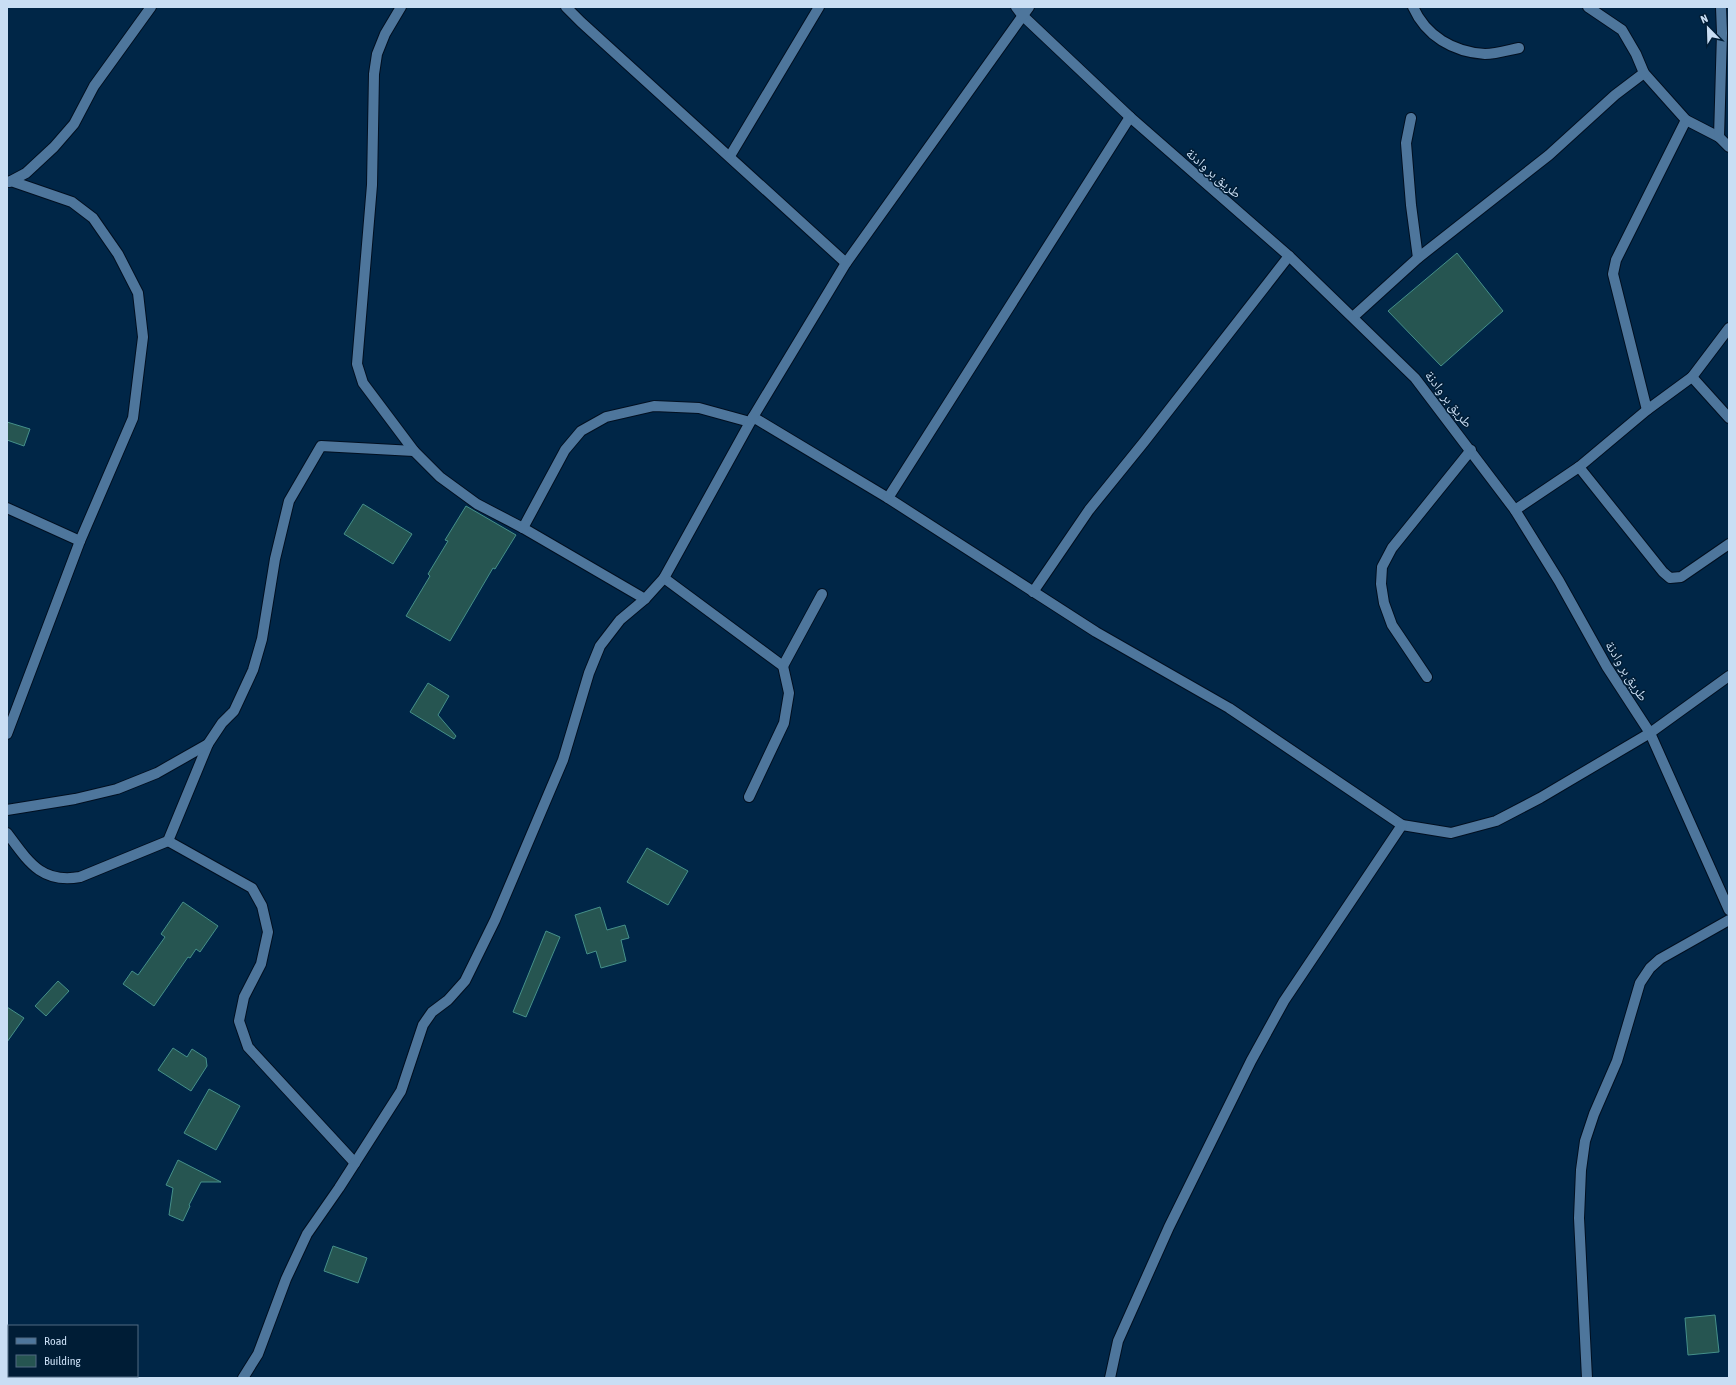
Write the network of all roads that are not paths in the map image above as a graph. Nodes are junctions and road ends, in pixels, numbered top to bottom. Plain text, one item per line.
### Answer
1 (151, 7) edge
2 (401, 7) edge
3 (566, 7) edge
4 (820, 7) edge
5 (1413, 7) edge
6 (1588, 7) edge
7 (1721, 7) edge
8 (1022, 10) edge
9 (1519, 48) dead end
10 (1644, 73) junction
11 (1130, 118) junction
12 (1411, 118) dead end
13 (1686, 120) junction
14 (1719, 137) junction
15 (1729, 147) edge
16 (730, 156) junction
17 (9, 182) edge
18 (1289, 256) junction
19 (1418, 258) junction
20 (846, 263) junction
21 (1352, 317) junction
22 (1729, 328) edge
23 (1692, 377) junction
24 (1647, 410) junction
25 (1729, 418) edge
26 (752, 419) junction
27 (1471, 450) junction
28 (414, 451) junction
29 (1579, 467) junction
30 (888, 498) junction
31 (7, 508) edge
32 (1515, 510) junction
33 (523, 528) junction
34 (80, 541) junction
35 (1729, 544) edge
36 (664, 578) junction
37 (1033, 592) junction
38 (822, 594) dead end
39 (645, 599) junction
40 (783, 666) junction
41 (1729, 676) edge
42 (1427, 678) dead end
43 (1650, 733) junction
44 (7, 734) edge
45 (208, 744) junction
46 (749, 797) dead end
47 (7, 810) edge
48 (1402, 825) junction
49 (7, 833) edge
50 (168, 841) junction
51 (1729, 910) edge
52 (1729, 920) edge
53 (355, 1163) junction
54 (243, 1378) edge
55 (1110, 1378) edge
56 (1587, 1378) edge

1 - 17 street
2 - 28 street
3 - 16 street
4 - 16 street
5 - 9 street
6 - 10 street
7 - 14 street
8 - 11 street, طريق بر وادنة
8 - 20 street
10 - 13 street
10 - 19 street
11 - 18 street, طريق بر وادنة
11 - 30 street
12 - 19 street
13 - 14 street
13 - 24 street
14 - 15 street
16 - 20 street
17 - 34 street
18 - 21 street, طريق بر وادنة
18 - 37 street
19 - 21 street
20 - 26 street
21 - 27 street, طريق بر وادنة
22 - 23 street
23 - 24 street
23 - 25 street
24 - 29 street
26 - 30 street
26 - 33 street
26 - 36 street
27 - 32 street, طريق بر وادنة
27 - 42 street
28 - 33 street
28 - 45 street
29 - 32 street
29 - 35 street
30 - 37 street
31 - 34 street
32 - 43 street, طريق بر وادنة
33 - 39 street
34 - 44 street
36 - 39 street
36 - 40 street
37 - 48 street
38 - 40 street
39 - 53 street
40 - 46 street
41 - 43 street
43 - 48 street
43 - 51 street, طريق بر وادنة
45 - 47 street
45 - 50 street
48 - 55 street
49 - 50 street
50 - 53 street
52 - 56 street
53 - 54 street

